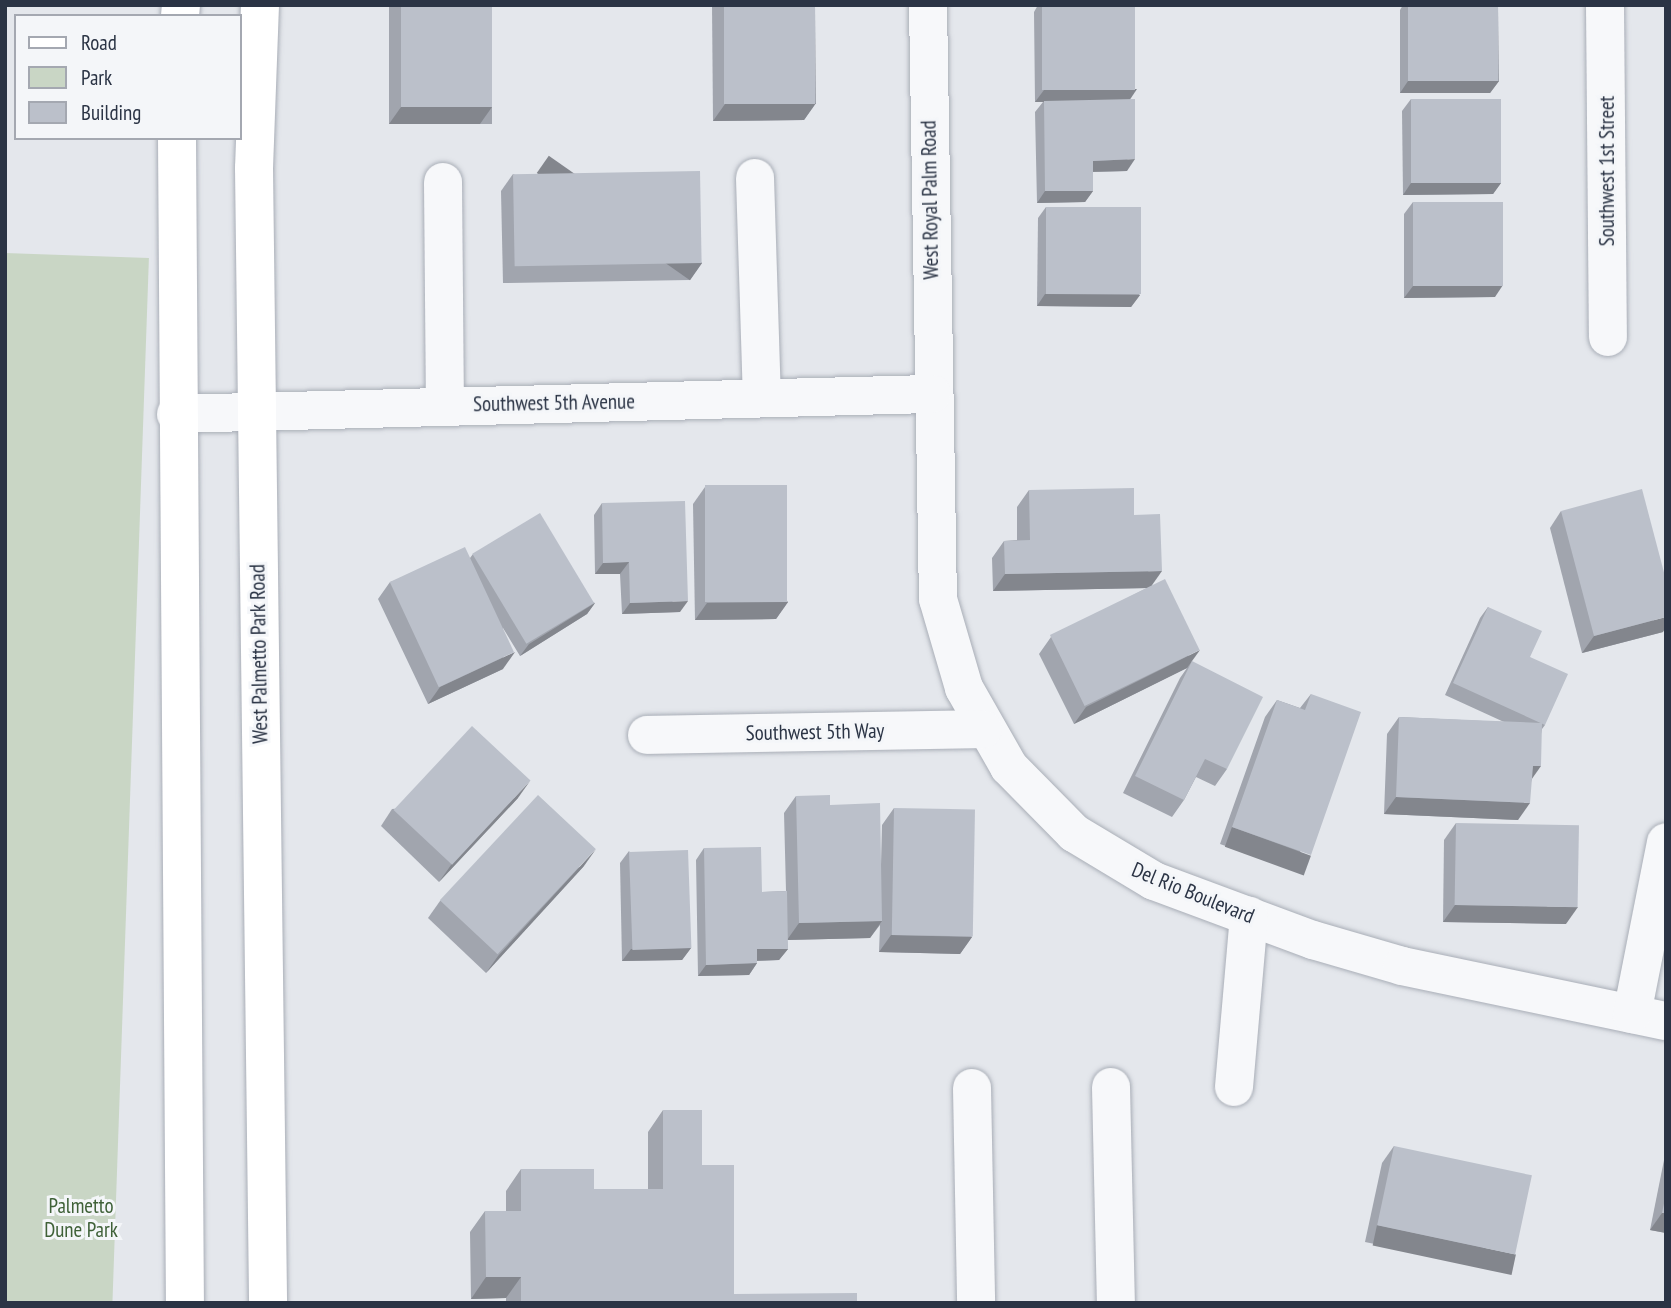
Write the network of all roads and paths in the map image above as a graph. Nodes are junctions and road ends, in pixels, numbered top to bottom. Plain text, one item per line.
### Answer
1 (260, 5) edge
2 (928, 5) edge
3 (1605, 5) edge
4 (177, 140) edge
5 (755, 178) dead end
6 (443, 183) dead end
7 (1608, 337) dead end
8 (932, 394) junction
9 (762, 398) junction
10 (445, 406) junction
11 (256, 410) junction
12 (176, 414) junction
13 (984, 729) junction
14 (647, 735) dead end
15 (1666, 842) edge
16 (1249, 916) junction
17 (1649, 1018) edge
18 (1111, 1087) dead end
19 (1234, 1087) dead end
20 (972, 1088) dead end
21 (185, 1303) edge
22 (268, 1303) edge
23 (976, 1303) edge
24 (1116, 1303) edge

1 - 11 main road, West Palmetto Park Road
2 - 8 street, West Royal Palm Road
3 - 7 street, Southwest 1st Street
4 - 12 main road
5 - 9 street
6 - 10 street
8 - 9 street, Southwest 5th Avenue
8 - 13 street, Del Rio Boulevard
9 - 10 street, Southwest 5th Avenue
10 - 11 street, Southwest 5th Avenue
11 - 12 street, Southwest 5th Avenue
11 - 22 main road, West Palmetto Park Road
12 - 21 main road
13 - 14 street, Southwest 5th Way
13 - 16 street, Del Rio Boulevard
15 - 17 street
16 - 17 street, Del Rio Boulevard
16 - 19 street
18 - 24 street
20 - 23 street

